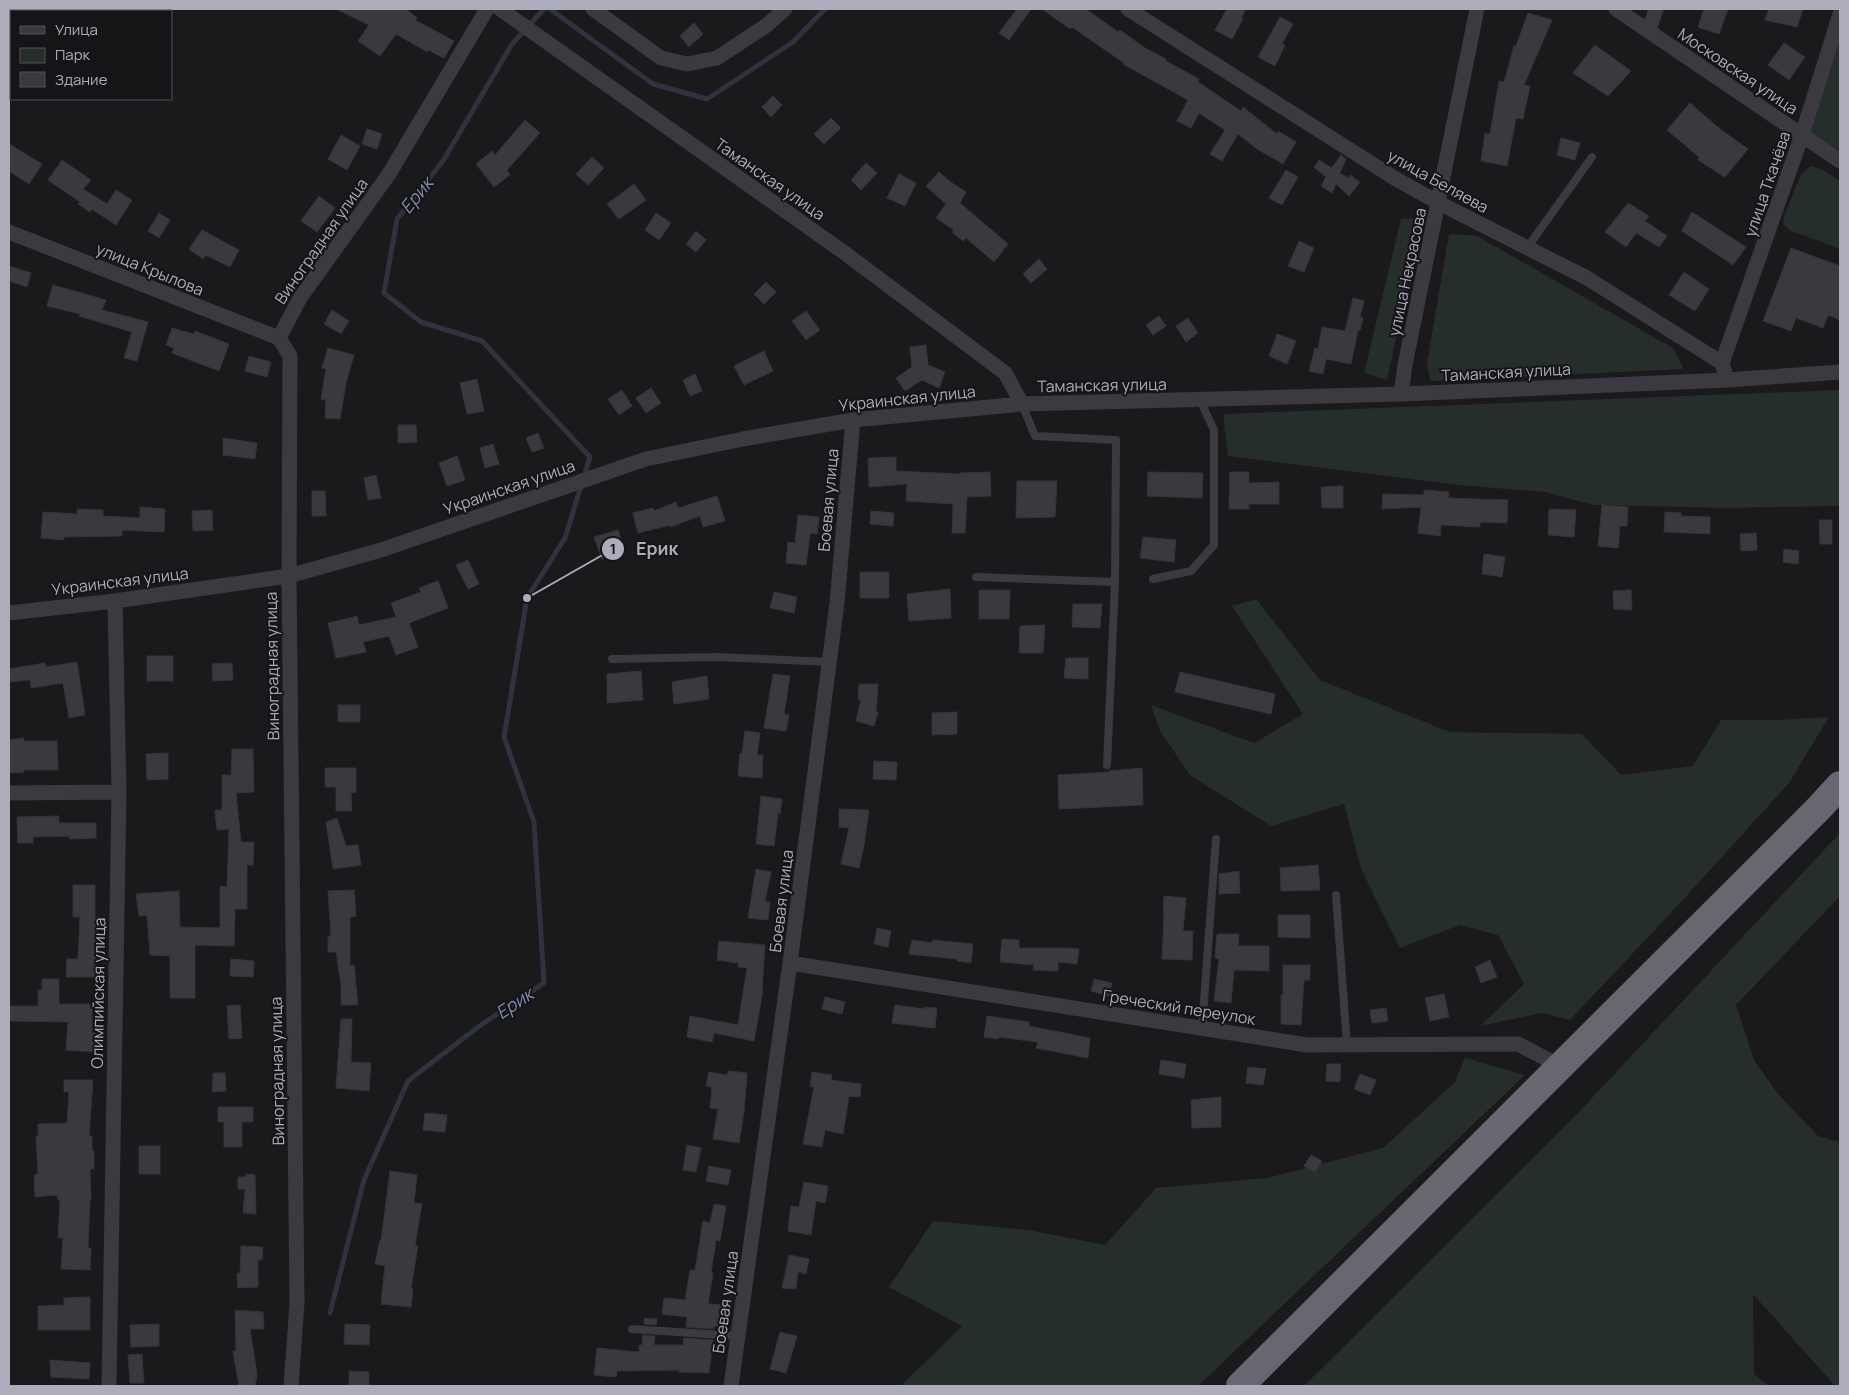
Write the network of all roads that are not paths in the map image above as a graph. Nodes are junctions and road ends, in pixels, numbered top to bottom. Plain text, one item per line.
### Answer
1 (487, 9) edge
2 (500, 9) edge
3 (593, 9) edge
4 (785, 9) edge
5 (1128, 9) edge
6 (1477, 9) edge
7 (1616, 9) edge
8 (1656, 9) edge
9 (1840, 14) edge
10 (1648, 31) junction
11 (1802, 135) junction
12 (1592, 157) dead end
13 (1840, 161) edge
14 (1439, 203) junction
15 (9, 232) edge
16 (1527, 248) junction
17 (279, 338) junction
18 (1722, 364) junction
19 (1840, 372) edge
20 (1726, 380) junction
21 (1401, 394) junction
22 (1200, 400) junction
23 (1022, 404) junction
24 (853, 420) junction
25 (289, 576) junction
26 (976, 577) dead end
27 (1153, 579) dead end
28 (1115, 582) junction
29 (115, 601) junction
30 (9, 613) edge
31 (612, 659) dead end
32 (830, 662) junction
33 (1107, 765) dead end
34 (1840, 785) edge
35 (119, 792) junction
36 (9, 793) edge
37 (1216, 839) dead end
38 (1336, 895) dead end
39 (790, 963) junction
40 (1202, 1028) junction
41 (1347, 1045) junction
42 (1560, 1066) junction
43 (632, 1329) dead end
44 (738, 1336) junction
45 (109, 1386) edge
46 (291, 1386) edge
47 (731, 1386) edge
48 (1240, 1386) edge

1 - 17 street, Виноградная улица
2 - 23 street, Таманская улица
3 - 4 street
5 - 14 street, улица Беляева
6 - 14 street, улица Некрасова
7 - 10 street, Московская улица
8 - 10 street
9 - 11 street, улица Ткачёва
10 - 11 street, Московская улица
11 - 13 street, Московская улица
11 - 18 street, улица Ткачёва
12 - 16 lane
14 - 16 street, улица Беляева
14 - 21 street, улица Некрасова
15 - 17 street, улица Крылова
16 - 18 street, улица Беляева
17 - 25 street, Виноградная улица
18 - 20 street
19 - 20 street, Таманская улица
20 - 21 street, Таманская улица
21 - 22 street, Таманская улица
22 - 23 street, Таманская улица
22 - 27 lane
23 - 24 street, Украинская улица
23 - 28 lane
24 - 25 street, Украинская улица
24 - 32 street, Боевая улица
25 - 29 street, Украинская улица
25 - 46 street, Виноградная улица
26 - 28 lane
28 - 33 lane
29 - 30 street, Украинская улица
29 - 35 street, Олимпийская улица
31 - 32 lane
32 - 39 street, Боевая улица
34 - 42 highway
35 - 36 street
35 - 45 street, Олимпийская улица
37 - 40 lane
38 - 41 lane
39 - 40 street, Греческий переулок
39 - 44 street, Боевая улица
40 - 41 street, Греческий переулок
41 - 42 street, Греческий переулок
42 - 48 highway
43 - 44 lane
44 - 47 street, Боевая улица

